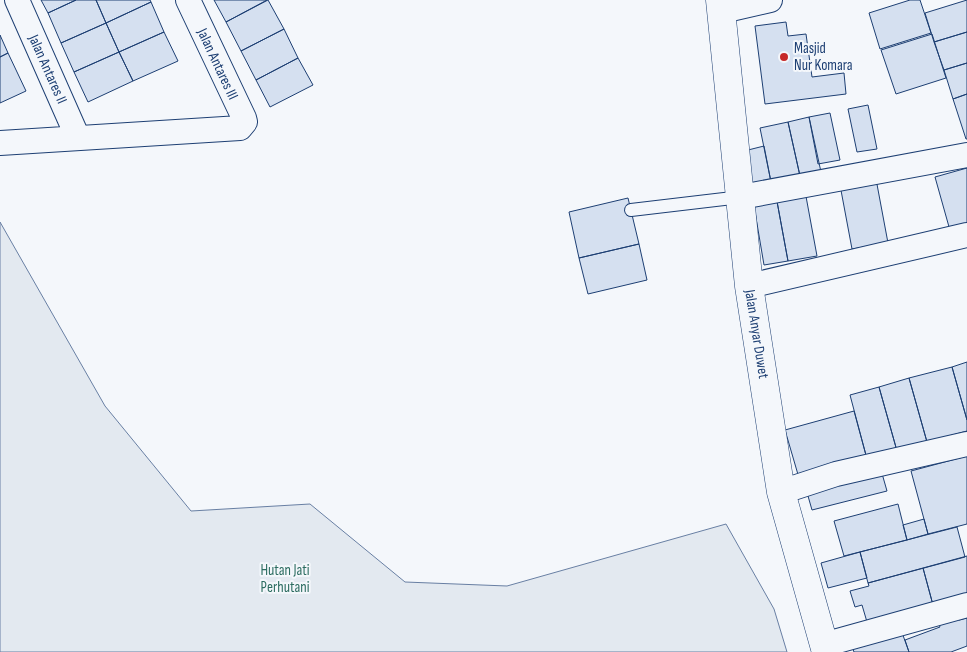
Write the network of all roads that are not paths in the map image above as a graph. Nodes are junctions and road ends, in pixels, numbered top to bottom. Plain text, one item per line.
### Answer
1 (17, 0) edge
2 (188, 0) edge
3 (770, 0) edge
4 (721, 5) edge
5 (78, 138) junction
6 (0, 143) edge
7 (967, 155) edge
8 (741, 197) junction
9 (631, 210) dead end
10 (967, 236) edge
11 (749, 286) junction
12 (967, 444) edge
13 (782, 492) junction
14 (967, 605) edge
15 (824, 648) edge

1 - 5 street, Jalan Antares II
2 - 5 street, Jalan Antares III
3 - 4 street
4 - 8 street, Jalan Anyar Duwet
5 - 6 street
7 - 8 street
8 - 9 lane
8 - 11 street, Jalan Anyar Duwet
10 - 11 street
11 - 13 street, Jalan Anyar Duwet
12 - 13 street
13 - 15 street, Jalan Anyar Duwet
14 - 15 street

